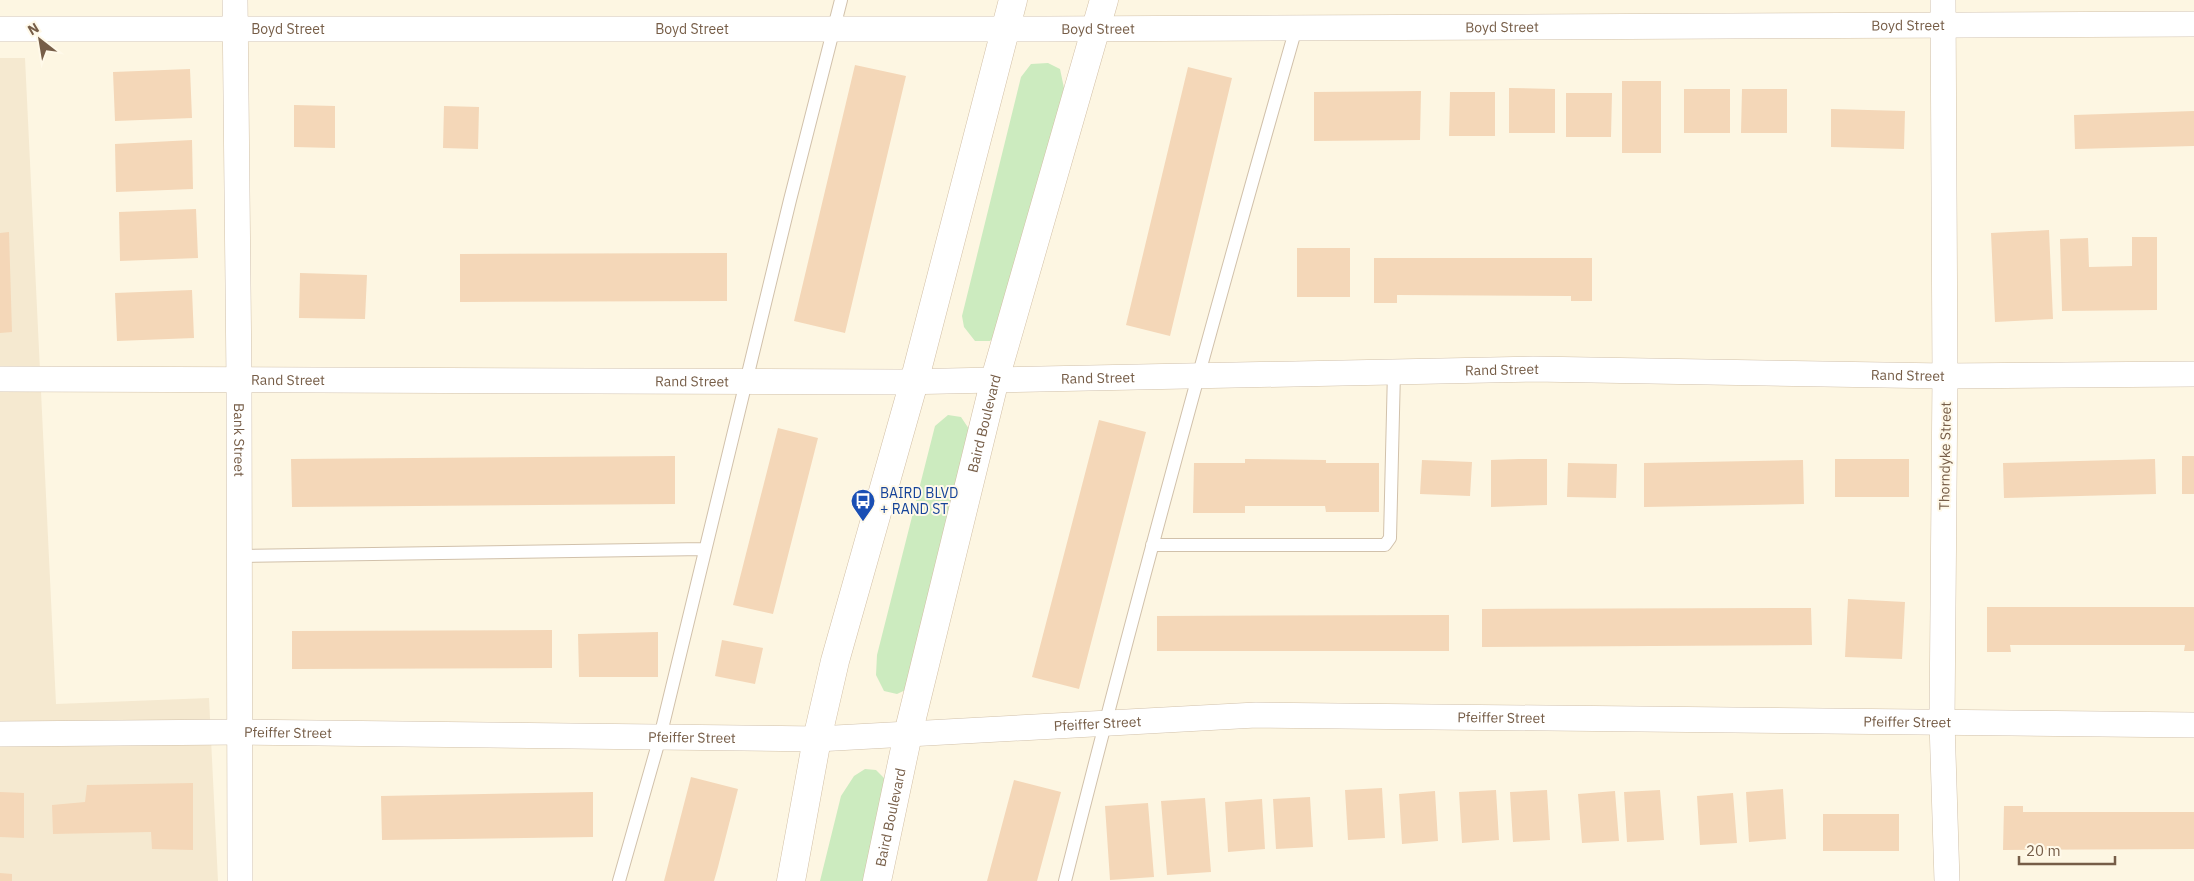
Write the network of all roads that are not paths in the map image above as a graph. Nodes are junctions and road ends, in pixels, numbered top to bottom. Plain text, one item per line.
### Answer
1 (235, 0) edge
2 (841, 0) edge
3 (1013, 0) edge
4 (1104, 0) edge
5 (1943, 0) edge
6 (2194, 24) edge
7 (1943, 25) junction
8 (1296, 28) junction
9 (0, 29) edge
10 (835, 29) junction
11 (1006, 29) junction
12 (1097, 29) junction
13 (235, 30) junction
14 (1394, 371) junction
15 (2194, 374) edge
16 (1197, 375) junction
17 (1945, 376) junction
18 (0, 379) edge
19 (240, 379) junction
20 (995, 380) junction
21 (746, 381) junction
22 (914, 382) junction
23 (1152, 545) junction
24 (704, 549) junction
25 (239, 556) junction
26 (1942, 722) junction
27 (1104, 723) junction
28 (2194, 725) edge
29 (239, 732) junction
30 (0, 734) edge
31 (908, 734) junction
32 (660, 737) junction
33 (817, 739) junction
34 (240, 881) edge
35 (619, 881) edge
36 (792, 881) edge
37 (877, 881) edge
38 (1065, 881) edge
39 (1947, 881) edge

1 - 13 street, Bank Street
2 - 10 lane
3 - 11 main road
4 - 12 main road, Baird Boulevard
5 - 7 street, Thorndyke Street
6 - 7 street, Boyd Street
7 - 8 street, Boyd Street
7 - 17 street, Thorndyke Street
8 - 12 street, Boyd Street
8 - 16 lane
9 - 13 street, Boyd Street
10 - 11 street, Boyd Street
10 - 13 street, Boyd Street
10 - 21 lane
11 - 12 street, Boyd Street
11 - 22 main road
12 - 20 main road, Baird Boulevard
13 - 19 street, Bank Street
14 - 16 street, Rand Street
14 - 17 street, Rand Street
14 - 23 lane
15 - 17 street, Rand Street
16 - 20 street, Rand Street
16 - 23 lane
17 - 26 street, Thorndyke Street
18 - 19 street, Rand Street
19 - 21 street, Rand Street
19 - 25 street, Bank Street
20 - 22 street, Rand Street
20 - 31 main road, Baird Boulevard
21 - 22 street, Rand Street
21 - 24 lane
22 - 33 main road
23 - 27 lane
24 - 25 lane
24 - 32 lane
25 - 29 street, Bank Street
26 - 27 street, Pfeiffer Street
26 - 28 street, Pfeiffer Street
26 - 39 street, Thorndyke Street
27 - 31 street, Pfeiffer Street
27 - 38 lane
29 - 30 street, Pfeiffer Street
29 - 32 street, Pfeiffer Street
29 - 34 street, Bank Street
31 - 33 street, Pfeiffer Street
31 - 37 main road, Baird Boulevard
32 - 33 street, Pfeiffer Street
32 - 35 lane
33 - 36 main road

